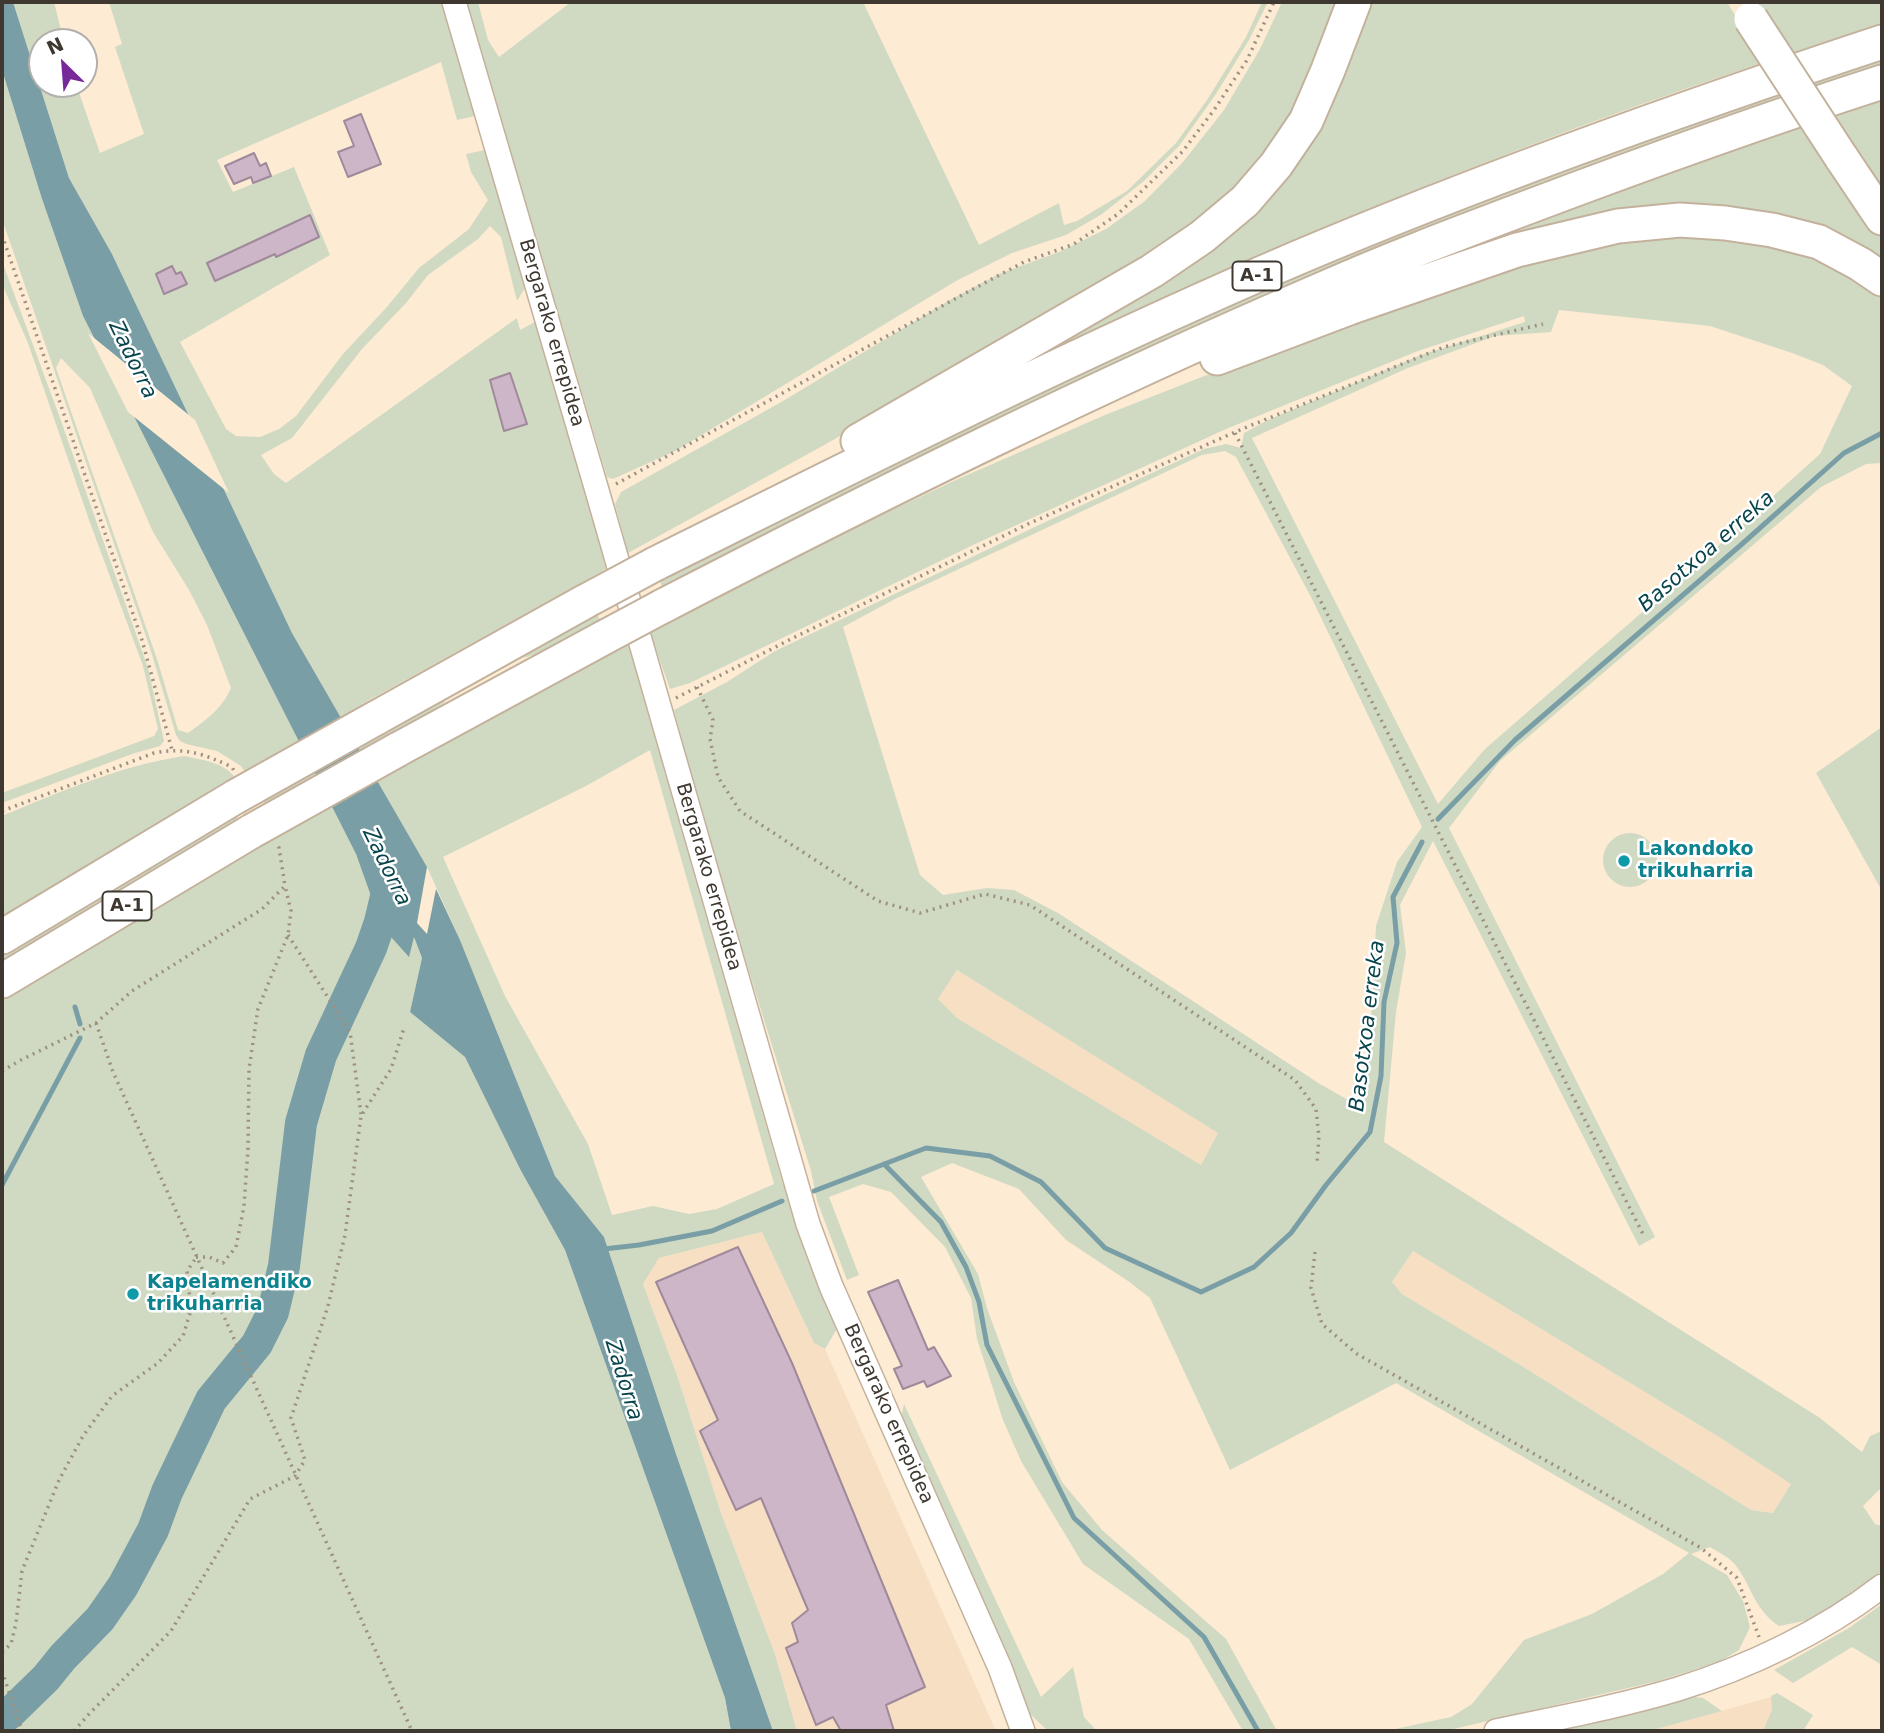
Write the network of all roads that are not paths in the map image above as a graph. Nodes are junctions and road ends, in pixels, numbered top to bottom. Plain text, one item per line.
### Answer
1 (454, 2) edge
2 (1354, 2) edge
3 (1746, 10) edge
4 (1882, 42) edge
5 (1882, 82) edge
6 (1882, 218) edge
7 (1882, 279) edge
8 (960, 455) junction
9 (655, 564) junction
10 (2, 937) edge
11 (2, 981) edge
12 (1882, 1586) edge
13 (1023, 1731) edge
14 (1496, 1731) edge

1 - 13 street, Bergarako errepidea
2 - 9 highway
3 - 6 highway, bridge
4 - 9 highway, A-1
5 - 8 highway, A-1
7 - 8 highway
8 - 11 highway, A-1, bridge
9 - 10 highway, A-1, bridge
12 - 14 street

